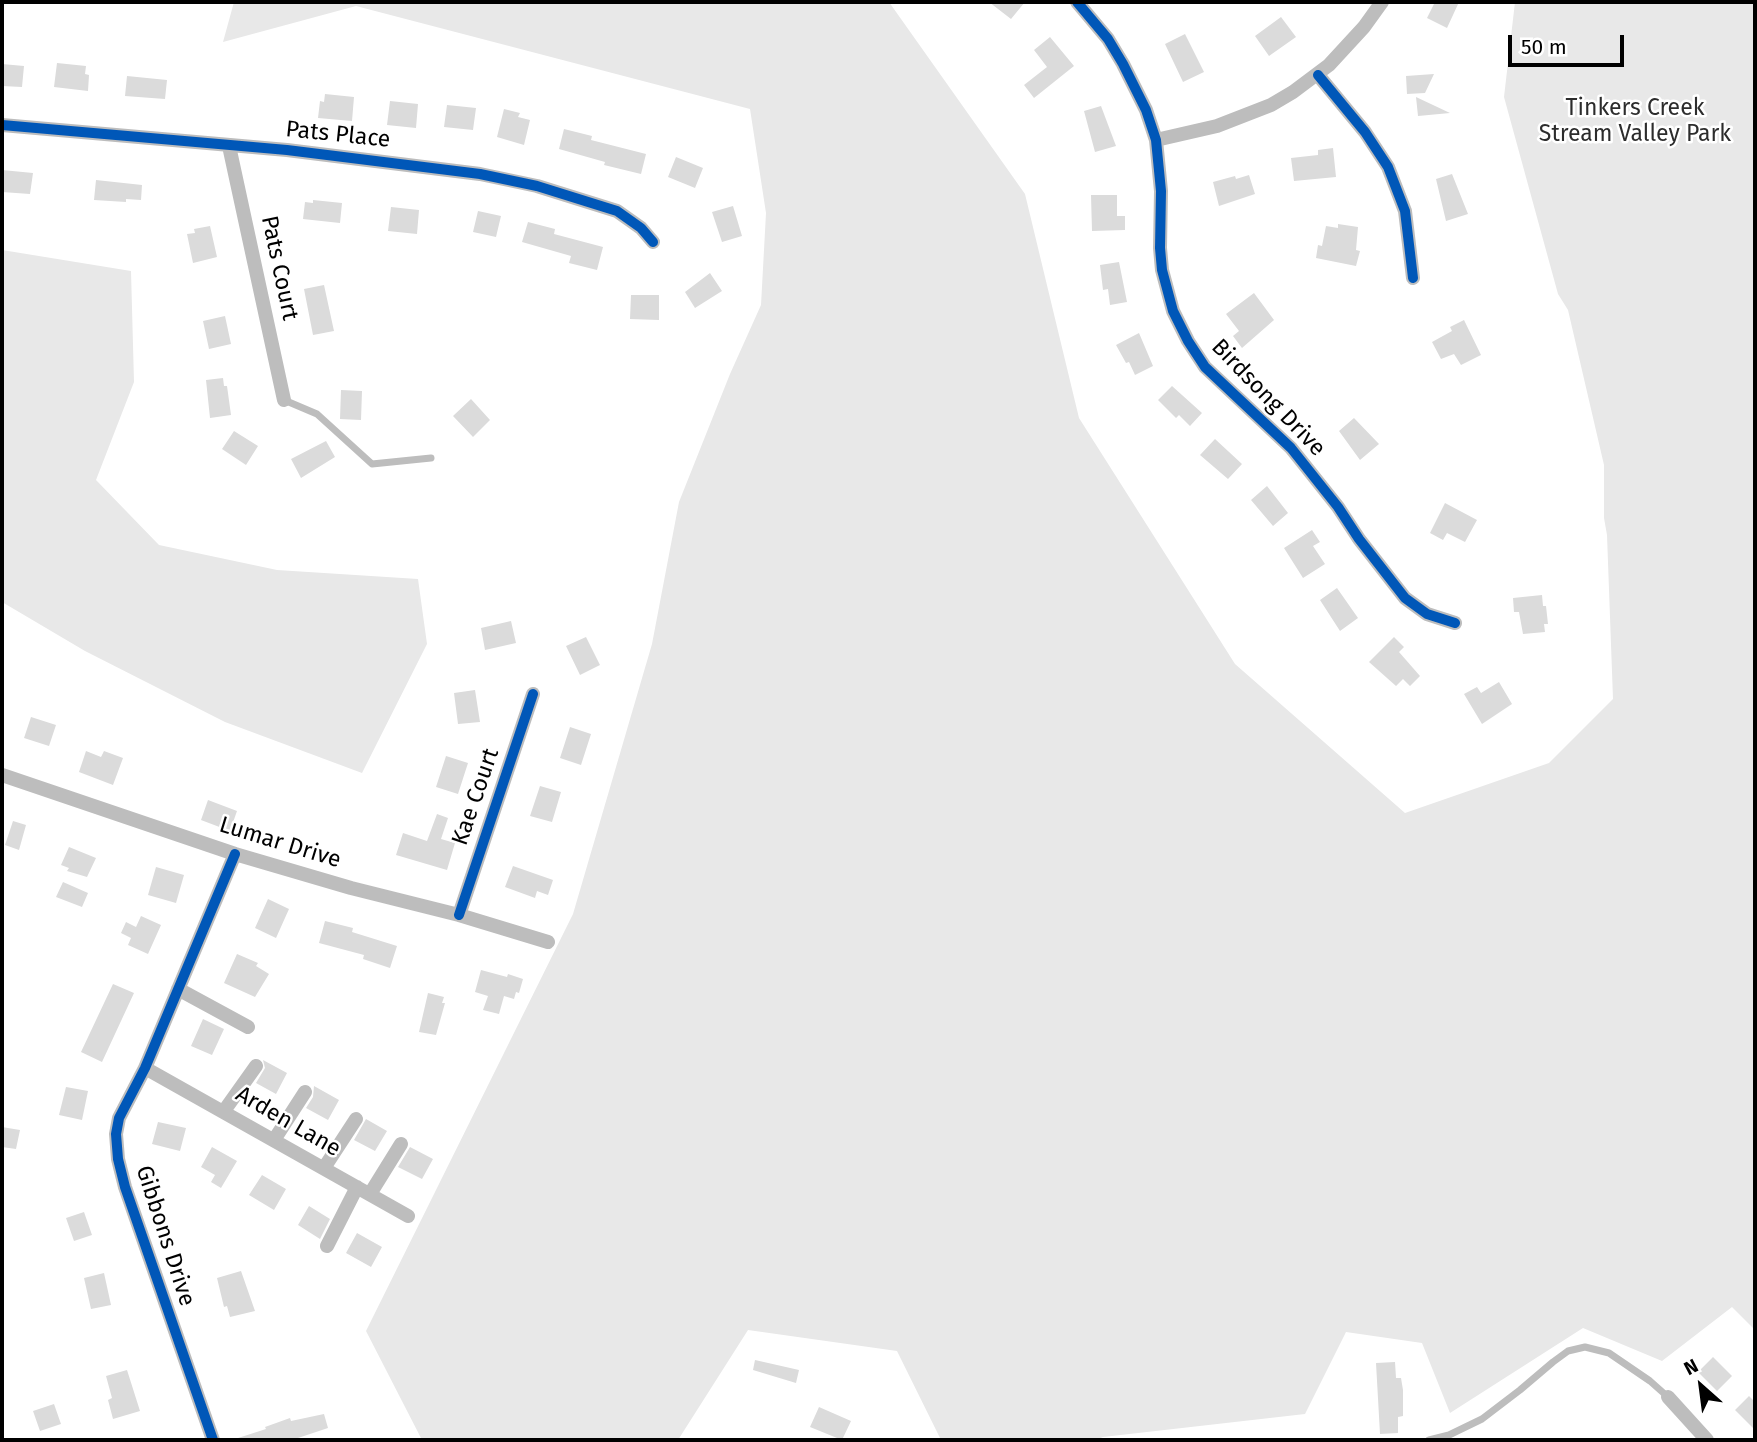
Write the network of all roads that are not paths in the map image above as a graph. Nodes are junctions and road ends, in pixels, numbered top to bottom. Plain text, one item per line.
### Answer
1 (1077, 2) edge
2 (1382, 2) edge
3 (1318, 75) junction
4 (2, 125) edge
5 (1156, 140) junction
6 (229, 146) junction
7 (653, 242) dead end
8 (1413, 278) dead end
9 (284, 400) joint
10 (431, 458) dead end
11 (1455, 622) dead end
12 (533, 694) dead end
13 (2, 775) edge
14 (235, 854) junction
15 (459, 915) junction
16 (548, 942) dead end
17 (178, 989) junction
18 (248, 1027) dead end
19 (256, 1066) dead end
20 (145, 1068) junction
21 (306, 1091) dead end
22 (223, 1111) junction
23 (356, 1119) dead end
24 (274, 1140) junction
25 (401, 1144) dead end
26 (324, 1168) junction
27 (363, 1190) junction
28 (408, 1216) dead end
29 (327, 1246) dead end
30 (1668, 1397) joint
31 (213, 1440) edge
32 (1429, 1440) edge
33 (1707, 1440) edge

1 - 5 street, Birdsong Drive
2 - 3 street
3 - 5 street
3 - 8 street
4 - 6 street, Pats Place
5 - 11 street, Birdsong Drive
6 - 7 street, Pats Place
6 - 9 street, Pats Court
9 - 10 lane
12 - 15 street, Kae Court
13 - 14 street, Lumar Drive
14 - 15 street, Lumar Drive
14 - 17 street, Gibbons Drive
15 - 16 street, Lumar Drive
17 - 18 street
17 - 20 street, Gibbons Drive
19 - 22 street
20 - 22 street, Arden Lane
20 - 31 street, Gibbons Drive
21 - 24 street
22 - 24 street, Arden Lane
23 - 26 street
24 - 26 street, Arden Lane
25 - 27 street
26 - 27 street, Arden Lane
27 - 28 street, Arden Lane
27 - 29 street
30 - 32 lane
30 - 33 street

